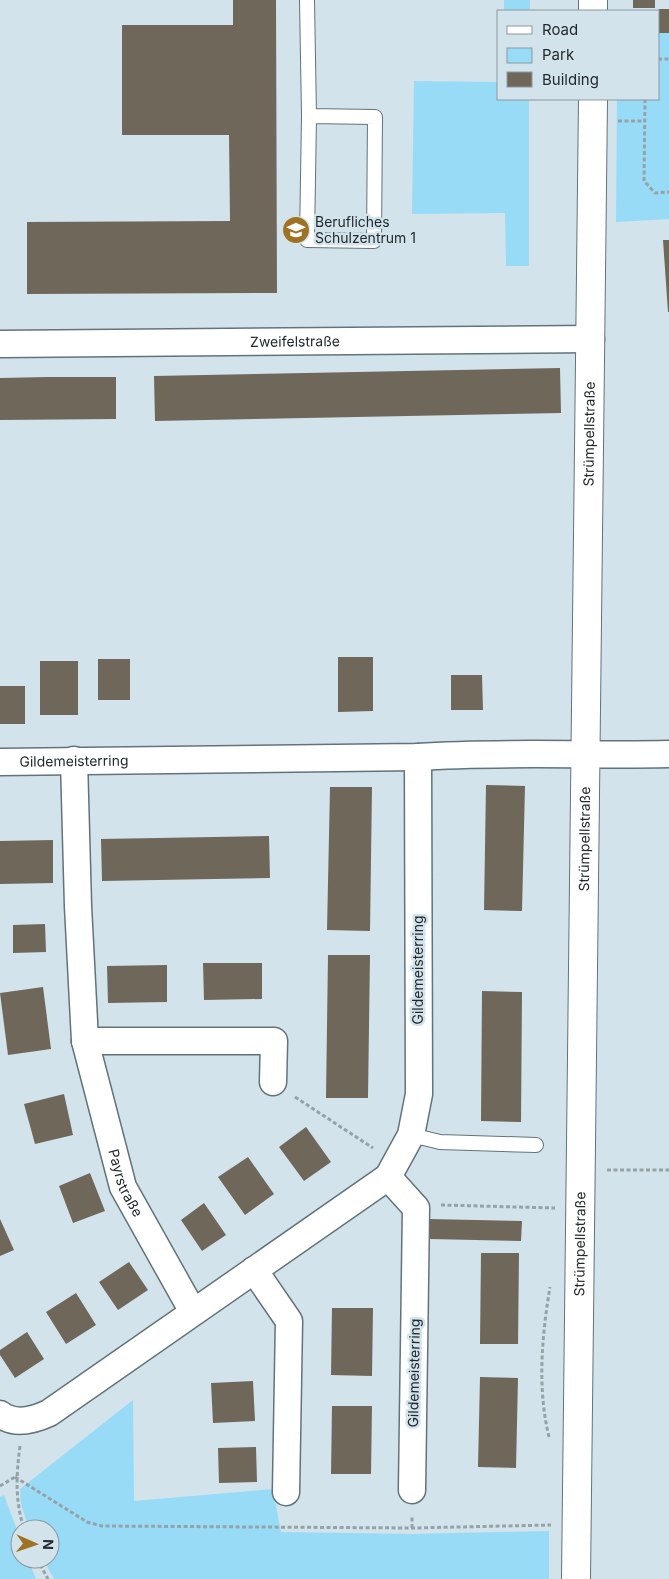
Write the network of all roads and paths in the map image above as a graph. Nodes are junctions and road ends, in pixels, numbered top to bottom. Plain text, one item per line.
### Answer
1 (307, 0) edge
2 (593, 100) edge
3 (645, 100) edge
4 (308, 116) junction
5 (669, 192) edge
6 (591, 339) junction
7 (0, 344) edge
8 (586, 754) junction
9 (669, 754) edge
10 (418, 757) junction
11 (74, 760) junction
12 (0, 762) edge
13 (85, 1041) junction
14 (273, 1082) joint
15 (411, 1135) junction
16 (536, 1145) dead end
17 (669, 1170) edge
18 (581, 1171) junction
19 (388, 1177) junction
20 (416, 1208) junction
21 (580, 1208) junction
22 (254, 1270) junction
23 (193, 1312) junction
24 (0, 1414) edge
25 (15, 1477) junction
26 (0, 1486) edge
27 (412, 1490) dead end
28 (286, 1492) dead end
29 (20, 1519) edge
30 (576, 1524) junction
31 (576, 1579) edge

1 - 4 lane
2 - 6 street, Strümpellstraße
3 - 5 path
4 - 4 lane
6 - 7 street, Zweifelstraße
6 - 8 street, Strümpellstraße
8 - 9 street, Gildemeisterring
8 - 10 street, Gildemeisterring
8 - 18 street, Strümpellstraße
10 - 11 street, Gildemeisterring
10 - 15 street, Gildemeisterring
11 - 12 street, Gildemeisterring
11 - 13 street, Payrstraße
13 - 14 street
13 - 23 street, Payrstraße
14 - 19 path
15 - 16 lane
15 - 19 street, Gildemeisterring
17 - 18 path
18 - 21 street, Strümpellstraße
19 - 20 street
19 - 22 street, Gildemeisterring
20 - 21 path
20 - 27 street, Gildemeisterring
21 - 30 street, Strümpellstraße
22 - 23 street, Gildemeisterring
22 - 28 street
23 - 24 street, Gildemeisterring
25 - 26 path
25 - 29 path
25 - 30 path
30 - 31 street, Strümpellstraße

